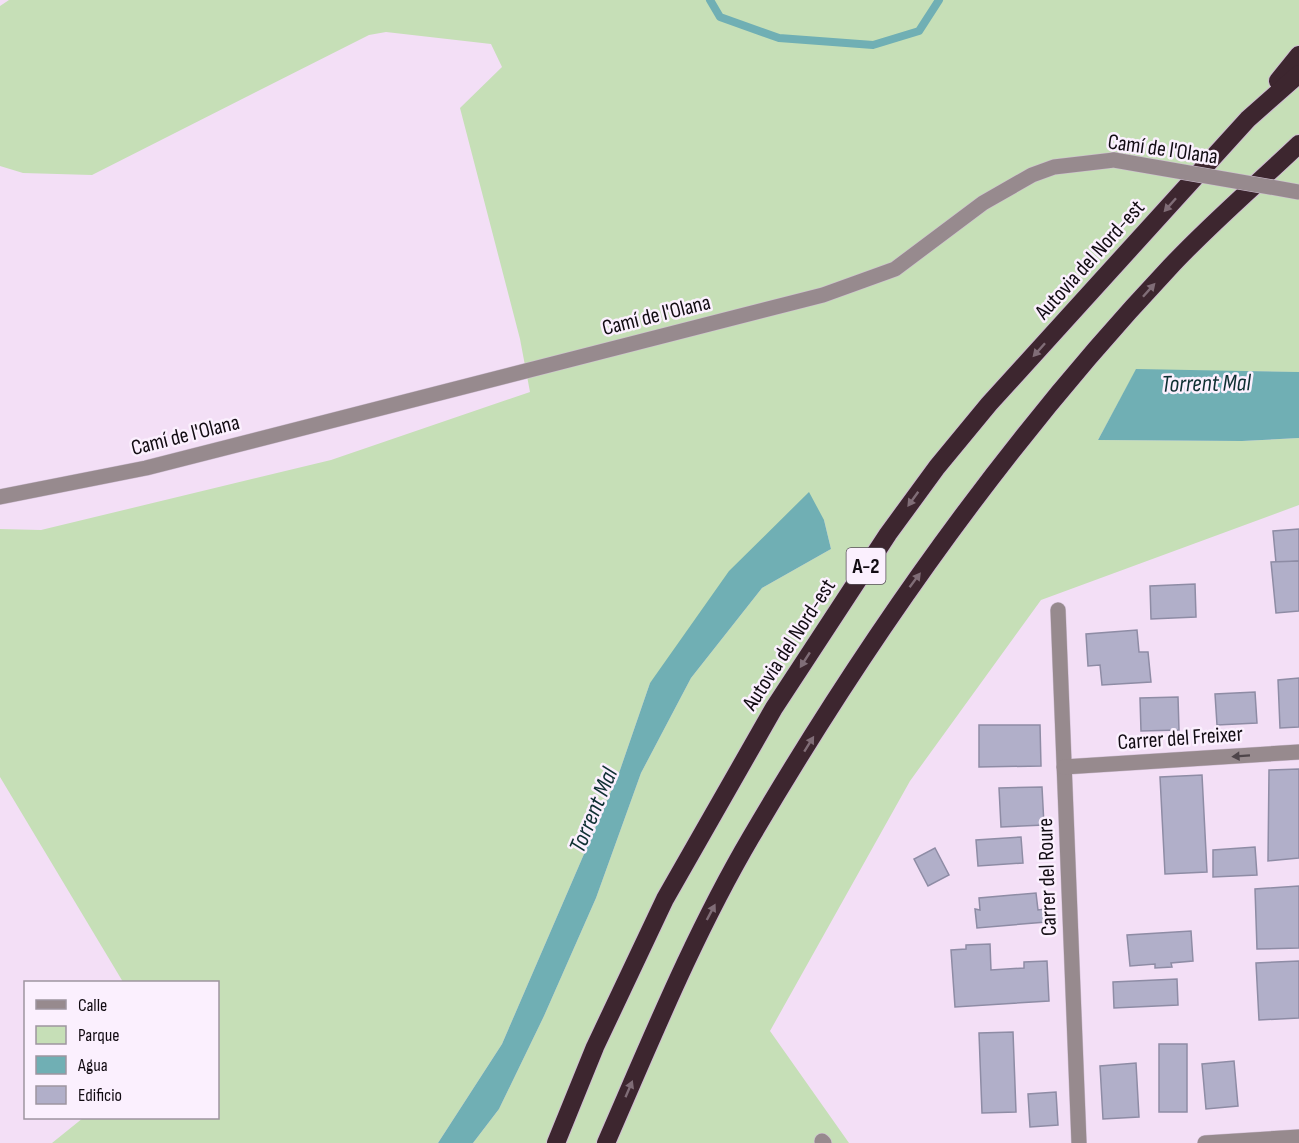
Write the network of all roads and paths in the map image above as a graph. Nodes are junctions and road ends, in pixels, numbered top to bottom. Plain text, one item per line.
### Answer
1 (1299, 55) edge
2 (1299, 74) edge
3 (1248, 118) junction
4 (1299, 144) edge
5 (1299, 192) edge
6 (0, 497) edge
7 (1058, 610) dead end
8 (1299, 752) edge
9 (1064, 767) junction
10 (1299, 1137) edge
11 (556, 1143) edge
12 (606, 1143) edge
13 (1078, 1143) edge
14 (1205, 1143) edge

1 - 3 highway
2 - 3 highway, Autovia del Nord-est / A-2
3 -> 11 highway, Autovia del Nord-est / A-2
12 -> 4 highway, A-2
5 - 6 street, Camí de l'Olana, bridge
7 - 9 street, Carrer del Roure
8 -> 9 street, Carrer del Freixer
9 - 13 street, Carrer del Roure
10 - 14 street

